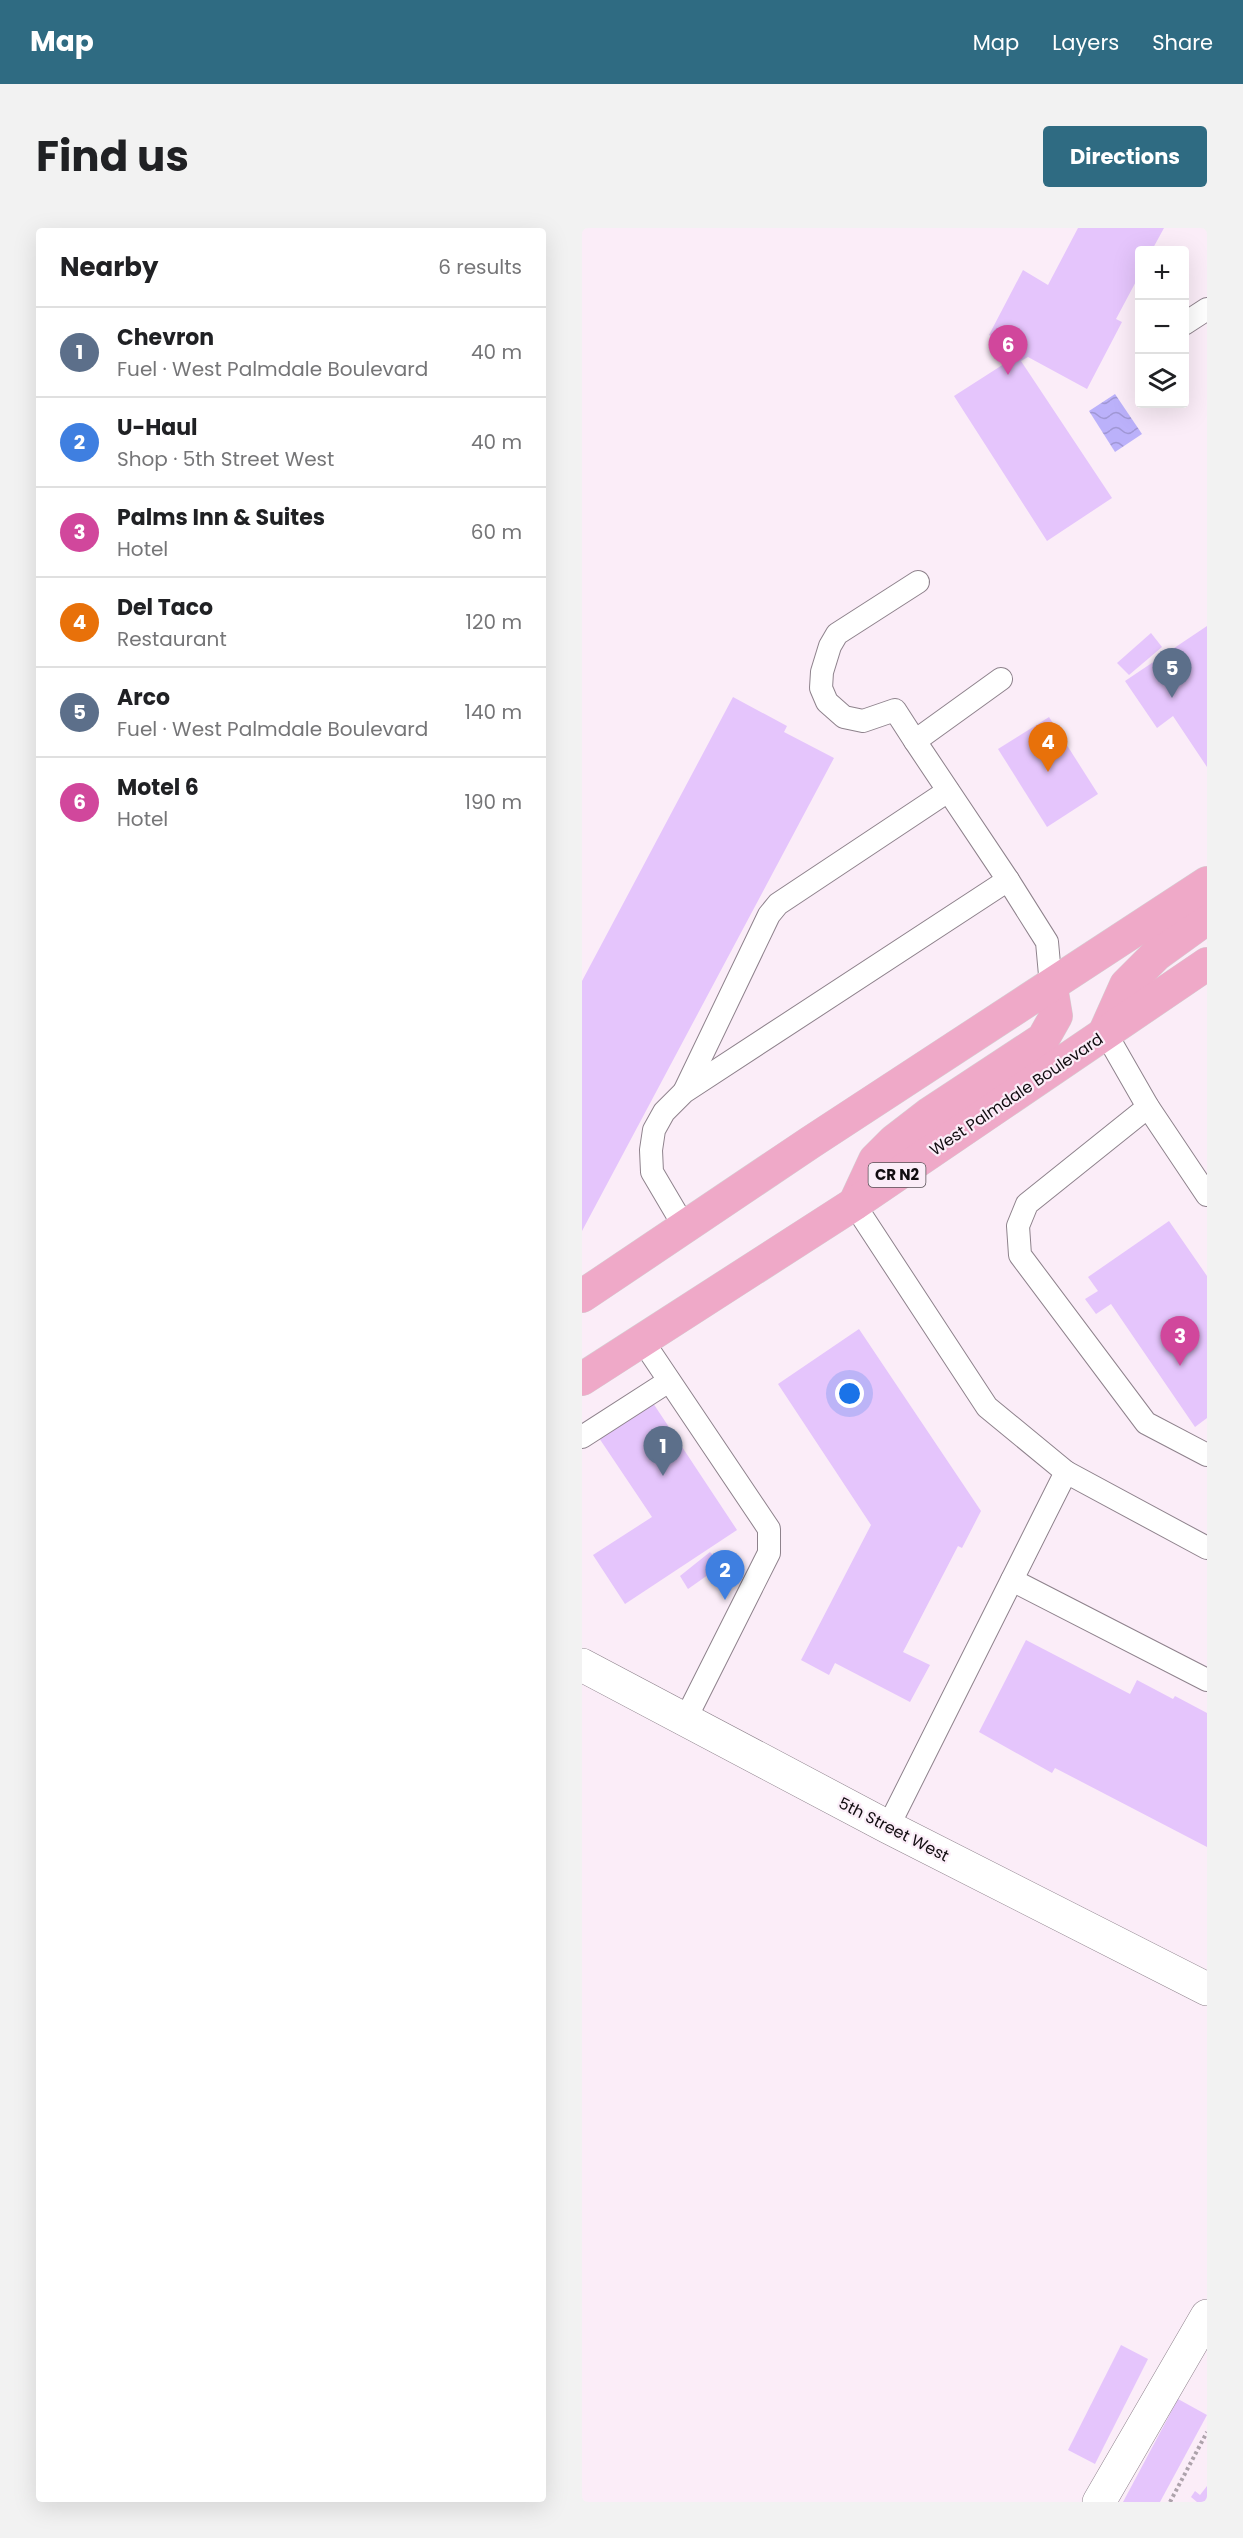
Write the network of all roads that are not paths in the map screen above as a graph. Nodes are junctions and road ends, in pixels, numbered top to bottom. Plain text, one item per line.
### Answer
1 (1207, 309) edge
2 (1189, 321) edge
3 (918, 582) dead end
4 (1001, 679) dead end
5 (915, 741) junction
6 (948, 791) junction
7 (1008, 880) junction
8 (1207, 883) edge
9 (1207, 918) edge
10 (1207, 964) edge
11 (1051, 986) junction
12 (1105, 1032) junction
13 (684, 1092) junction
14 (1148, 1107) junction
15 (1207, 1195) edge
16 (854, 1204) junction
17 (685, 1228) junction
18 (582, 1296) edge
19 (642, 1340) junction
20 (582, 1379) edge
21 (669, 1381) junction
22 (582, 1437) edge
23 (1207, 1455) edge
24 (1066, 1472) junction
25 (1207, 1548) edge
26 (1012, 1580) junction
27 (582, 1665) edge
28 (1207, 1680) edge
29 (685, 1720) junction
30 (888, 1827) junction
31 (1207, 1989) edge
32 (1207, 2316) edge
33 (1099, 2502) edge

1 - 2 lane
3 - 5 lane
4 - 5 lane
5 - 6 lane
6 - 7 lane
6 - 13 lane
7 - 11 lane
7 - 13 lane
8 - 11 main road
9 - 12 main road
10 - 12 main road, West Palmdale Boulevard / CR N2
11 - 16 main road
11 - 17 main road
12 - 14 lane
12 - 16 main road, West Palmdale Boulevard / CR N2
13 - 17 lane
14 - 15 lane
14 - 23 lane
16 - 19 main road, West Palmdale Boulevard / CR N2
16 - 24 lane
17 - 18 main road
19 - 20 main road, West Palmdale Boulevard / CR N2
19 - 21 lane
21 - 22 lane
21 - 29 lane
24 - 25 lane
24 - 26 lane
26 - 28 lane
26 - 30 lane
27 - 29 street, 5th Street West
29 - 30 street, 5th Street West
30 - 31 street, 5th Street West
32 - 33 street

